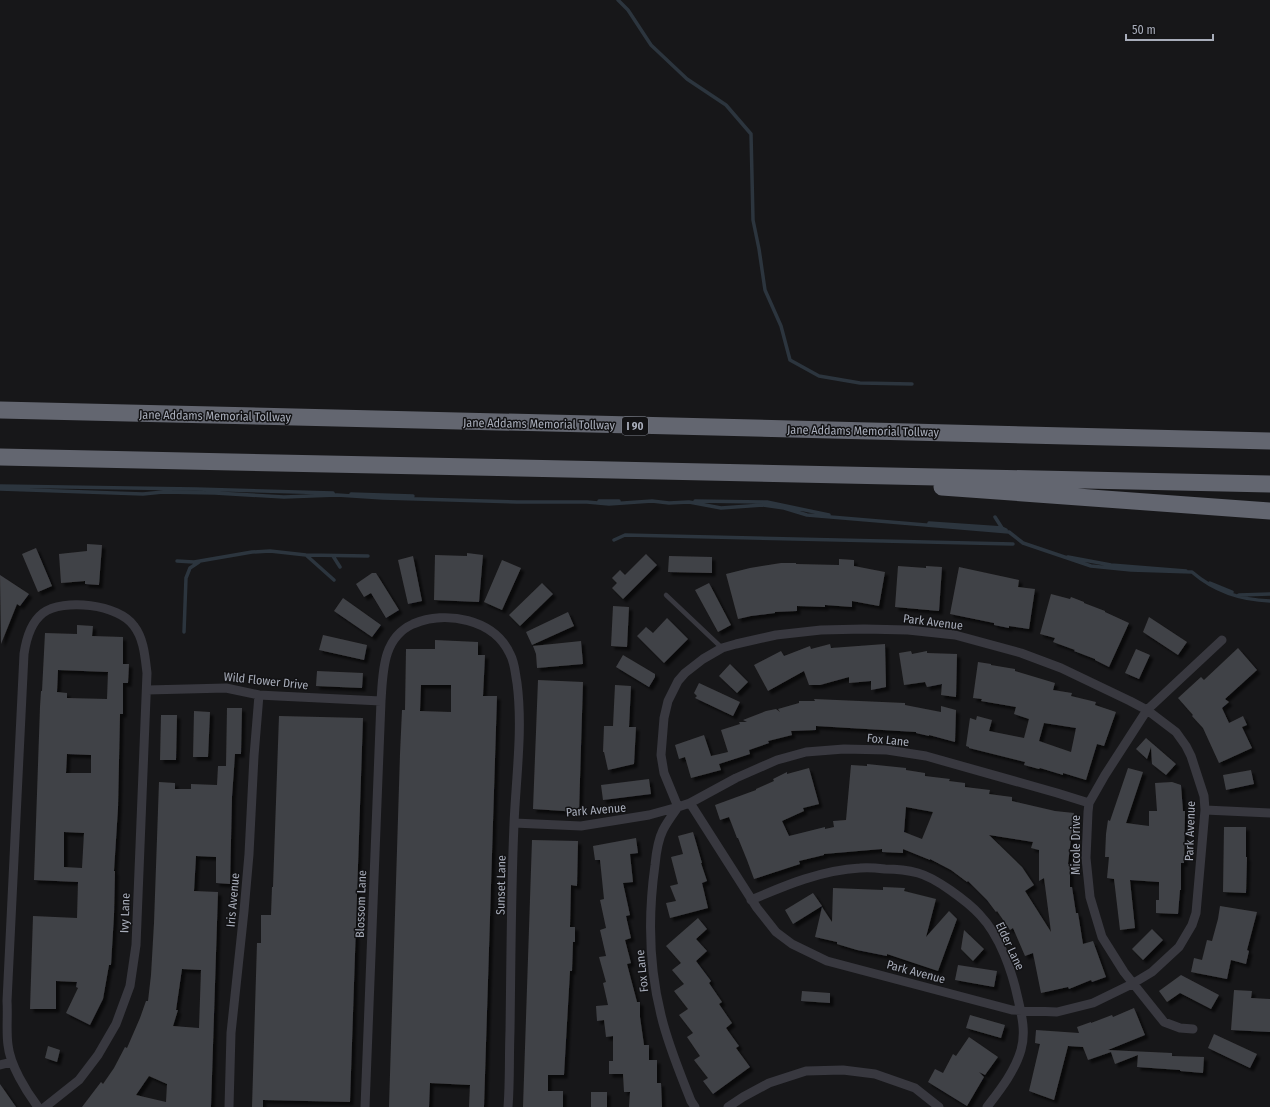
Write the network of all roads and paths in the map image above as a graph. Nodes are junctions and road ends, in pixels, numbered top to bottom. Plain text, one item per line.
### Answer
1 (0, 410) edge
2 (1270, 441) edge
3 (0, 457) edge
4 (787, 474) junction
5 (1270, 484) edge
6 (1270, 511) edge
7 (666, 595) dead end
8 (1222, 640) dead end
9 (722, 648) junction
10 (147, 690) junction
11 (259, 695) junction
12 (381, 701) junction
13 (1147, 710) junction
14 (690, 803) junction
15 (1089, 803) junction
16 (678, 807) junction
17 (1205, 810) junction
18 (1270, 814) edge
19 (514, 823) junction
20 (751, 900) junction
21 (1132, 984) junction
22 (1021, 1010) junction
23 (1193, 1029) dead end
24 (8, 1052) edge
25 (0, 1065) edge
26 (38, 1107) edge
27 (45, 1107) edge
28 (229, 1107) edge
29 (365, 1107) edge
30 (508, 1107) edge
31 (695, 1107) edge
32 (728, 1107) edge
33 (939, 1107) edge
34 (987, 1107) edge

1 - 2 highway, Jane Addams Memorial Tollway / I 90
3 - 4 highway
4 - 5 highway
4 - 6 highway
7 - 9 lane
8 - 13 street, Micole Drive
9 - 13 street, Park Avenue
9 - 16 street, Park Avenue
10 - 11 street, Wild Flower Drive
10 - 24 street
10 - 27 street, Ivy Lane
11 - 12 street, Wild Flower Drive
11 - 28 street, Iris Avenue
12 - 19 street, Sunset Lane
12 - 29 street, Blossom Lane
13 - 15 street, Micole Drive
13 - 17 street, Park Avenue
14 - 15 street, Fox Lane
14 - 16 street, Park Avenue
14 - 20 street, Park Avenue
15 - 21 street, Micole Drive
16 - 19 street, Park Avenue
16 - 31 street, Fox Lane
17 - 18 street
17 - 21 street, Park Avenue
19 - 30 street, Sunset Lane
20 - 22 street, Park Avenue
20 - 22 street, Elder Lane
21 - 22 street, Park Avenue
21 - 23 street, Micole Drive
22 - 34 street, Elder Lane
24 - 25 street
24 - 26 street
32 - 33 street

